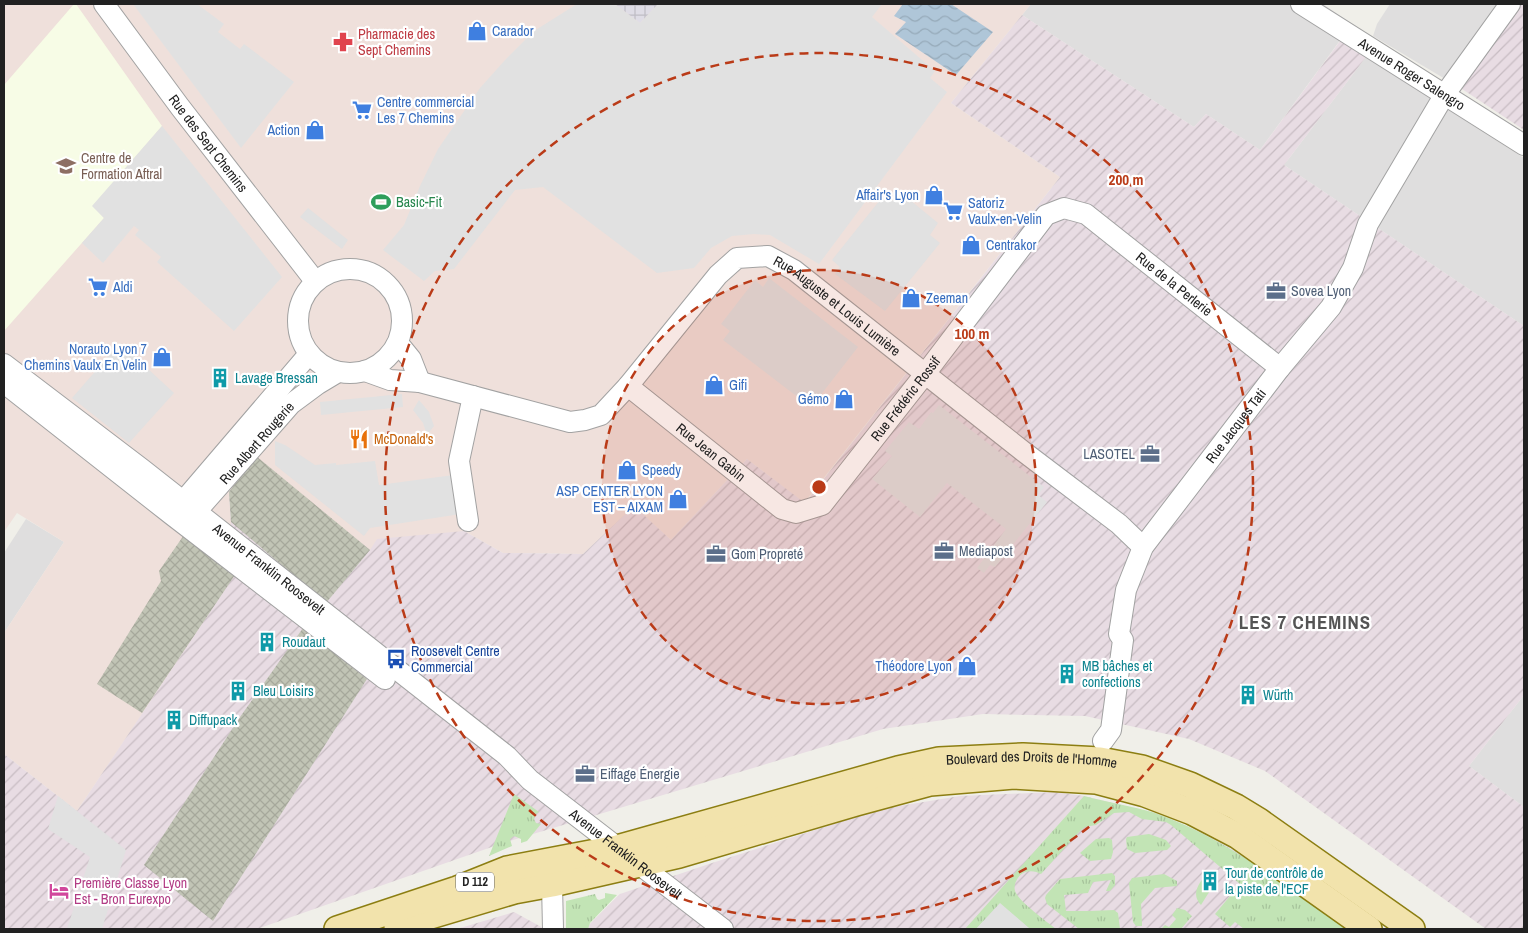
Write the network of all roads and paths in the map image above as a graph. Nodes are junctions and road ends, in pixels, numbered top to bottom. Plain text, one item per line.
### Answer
1 (104, 4) edge
2 (1301, 4) edge
3 (1510, 4) edge
4 (1445, 94) junction
5 (1524, 144) edge
6 (1064, 208) joint
7 (315, 281) junction
8 (398, 343) junction
9 (309, 354) junction
10 (4, 364) edge
11 (1280, 368) junction
12 (365, 371) junction
13 (338, 372) junction
14 (925, 374) junction
15 (420, 382) junction
16 (4, 383) edge
17 (628, 386) junction
18 (473, 396) junction
19 (184, 513) junction
20 (796, 513) joint
21 (468, 521) dead end
22 (1143, 547) junction
23 (1100, 761) junction
24 (617, 848) junction
25 (638, 864) junction
26 (552, 884) junction
27 (337, 929) edge
28 (387, 929) edge
29 (553, 929) edge
30 (723, 929) edge
31 (1369, 929) edge
32 (1412, 929) edge

1 - 7 street, Rue des Sept Chemins
2 - 4 street, Avenue Roger Salengro
3 - 4 street, Rue Jacques Tati
4 - 5 street, Avenue Roger Salengro
4 - 11 street, Rue Jacques Tati
6 - 11 street, Rue de la Perlerie
6 - 14 street, Rue Frédéric Rossif
7 - 8 street
7 - 9 street
8 - 12 street
8 - 15 street
9 - 13 street
9 - 19 street, Rue Albert Rougerie
10 - 19 street, Avenue Franklin Roosevelt
11 - 22 street, Rue Jacques Tati
12 - 13 street
12 - 15 street, Rue Auguste et Louis Lumière
13 - 19 street, Rue Albert Rougerie
14 - 17 street, Rue Auguste et Louis Lumière
14 - 20 street, Rue Frédéric Rossif
14 - 22 street, Rue Auguste et Louis Lumière
15 - 18 street, Rue Auguste et Louis Lumière
16 - 19 street, Avenue Franklin Roosevelt
17 - 18 street, Rue Auguste et Louis Lumière
17 - 20 street, Rue Jean Gabin
18 - 21 street
19 - 24 street, Avenue Franklin Roosevelt
22 - 23 street, Rue Jacques Tati
23 - 24 main road, Boulevard des Droits de l'Homme
23 - 25 main road, Boulevard des Droits de l'Homme
23 - 31 main road, Boulevard des Droits de l'Homme
23 - 32 main road, Boulevard des Droits de l'Homme
24 - 25 street, Avenue Franklin Roosevelt
24 - 27 main road, D 112
25 - 26 main road, D 112
25 - 30 street, Avenue Franklin Roosevelt
26 - 28 main road, D 112
26 - 29 street

